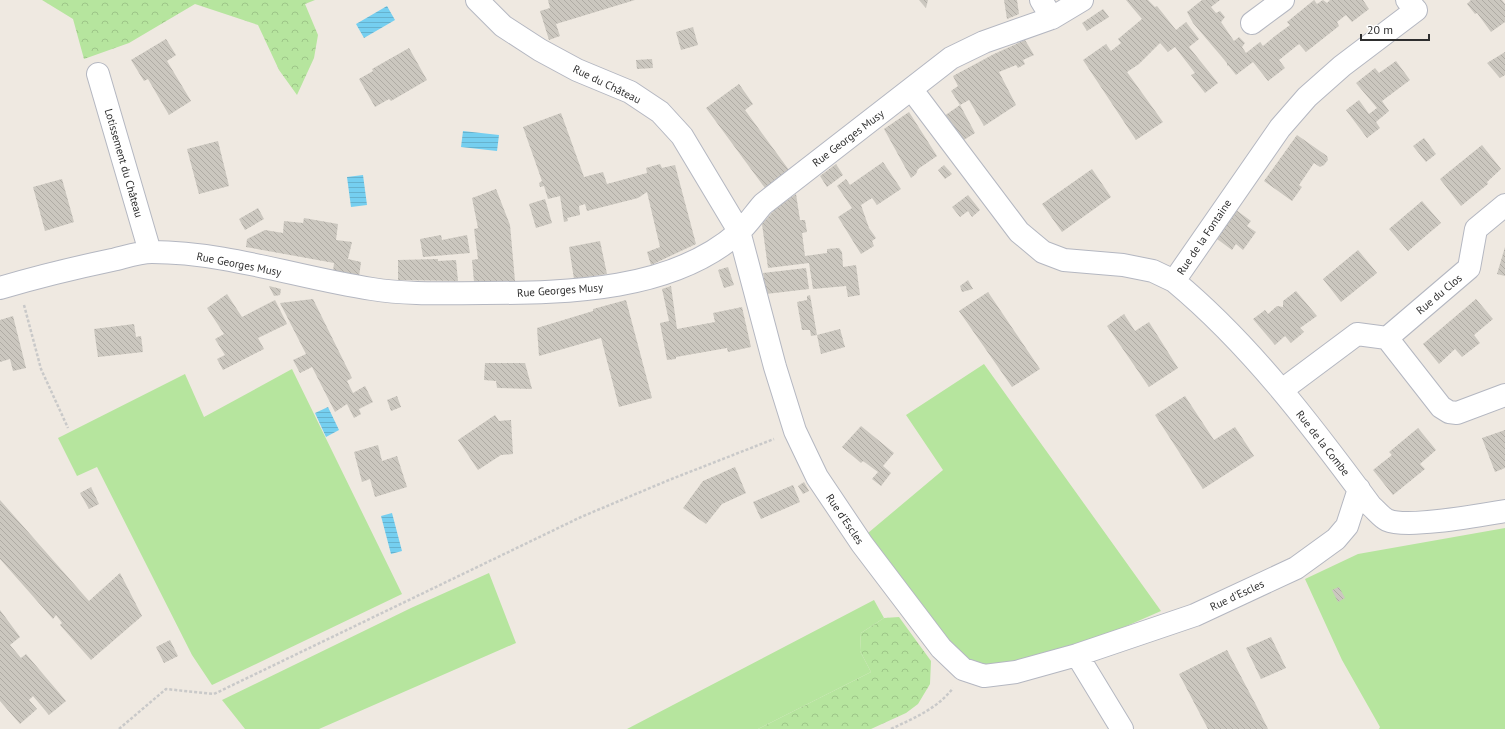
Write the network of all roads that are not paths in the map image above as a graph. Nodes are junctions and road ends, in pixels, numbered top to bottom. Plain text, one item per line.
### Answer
1 (477, 0) edge
2 (1082, 0) edge
3 (1284, 0) edge
4 (1407, 0) edge
5 (1046, 9) edge
6 (1252, 23) dead end
7 (98, 74) dead end
8 (912, 90) junction
9 (1505, 205) edge
10 (739, 231) junction
11 (150, 252) junction
12 (1174, 281) junction
13 (16, 284) edge
14 (1387, 338) junction
15 (1282, 390) junction
16 (1505, 394) edge
17 (1359, 489) junction
18 (1505, 511) edge
19 (1077, 655) junction
20 (1122, 729) edge

1 - 10 street, Rue du Château
2 - 5 street, Rue Georges Musy
3 - 6 street
4 - 12 street, Rue de la Fontaine
5 - 8 street, Rue Georges Musy
7 - 11 street, Lotissement du Château
8 - 10 street, Rue Georges Musy
8 - 12 street, Rue de la Fontaine
9 - 14 street, Rue du Clos
10 - 11 street, Rue Georges Musy
10 - 19 street, Rue d'Escles
11 - 13 street, Rue Georges Musy
12 - 15 street, Rue de la Combe
14 - 15 street
14 - 16 street
15 - 17 street, Rue de la Combe
17 - 18 street, Rue de la Combe
17 - 19 street, Rue d'Escles
19 - 20 street

